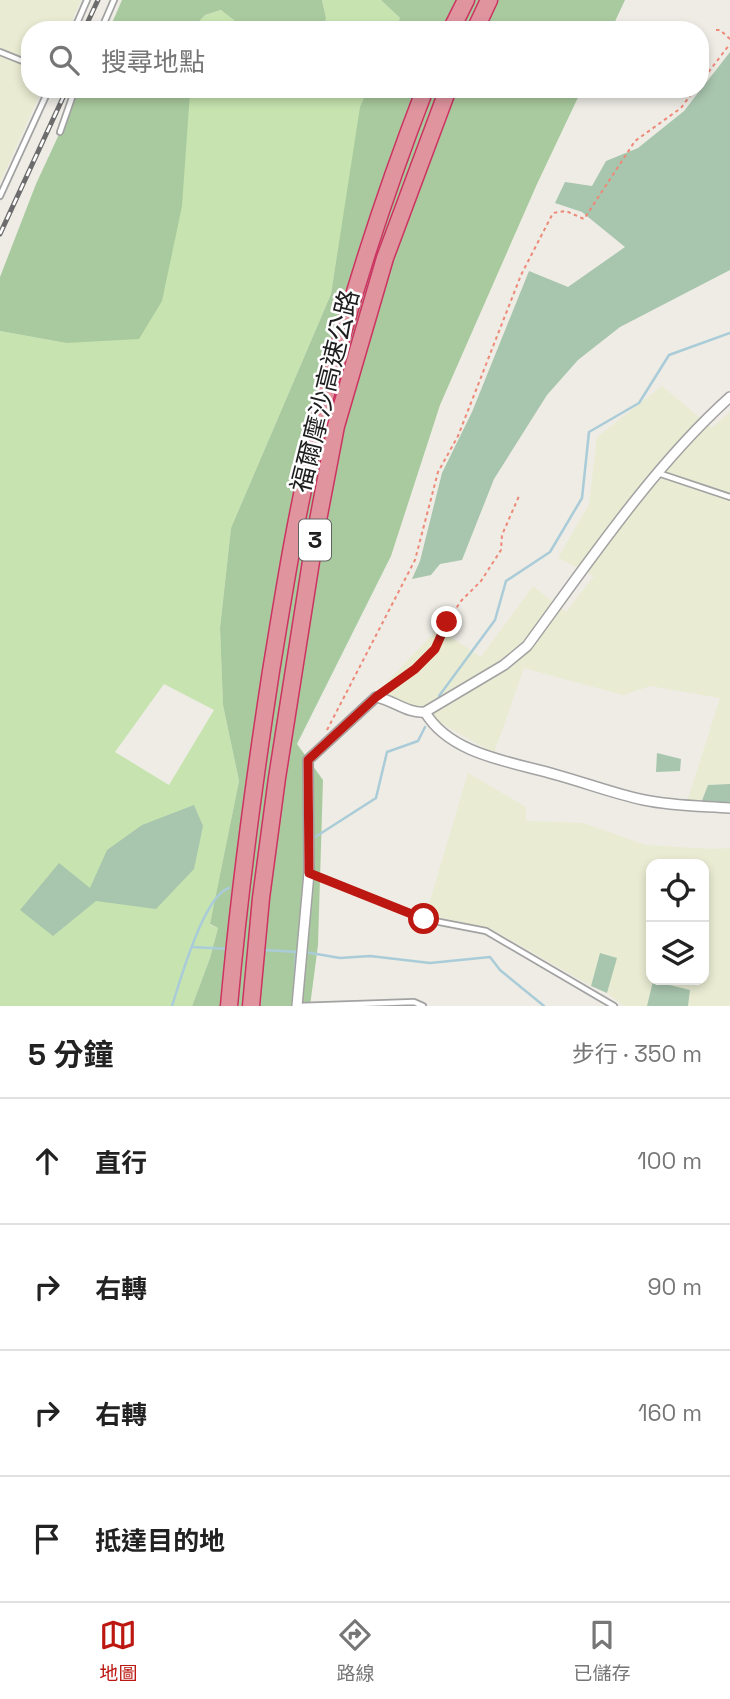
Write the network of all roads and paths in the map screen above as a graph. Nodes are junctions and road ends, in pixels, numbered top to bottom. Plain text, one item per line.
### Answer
1 (87, 0) edge
2 (114, 0) edge
3 (466, 0) edge
4 (489, 0) edge
5 (79, 21) edge
6 (105, 21) edge
7 (456, 21) edge
8 (479, 21) edge
9 (716, 30) dead end
10 (730, 39) edge
11 (730, 44) edge
12 (0, 52) edge
13 (21, 60) edge
14 (709, 71) edge
15 (44, 98) edge
16 (72, 98) edge
17 (422, 98) edge
18 (445, 98) edge
19 (688, 98) edge
20 (60, 132) dead end
21 (0, 196) edge
22 (730, 397) edge
23 (658, 473) junction
24 (519, 496) dead end
25 (730, 497) edge
26 (376, 697) junction
27 (425, 712) junction
28 (321, 746) junction
29 (730, 808) edge
30 (309, 873) junction
31 (229, 1006) edge
32 (251, 1006) edge
33 (298, 1006) edge
34 (423, 1006) edge
35 (614, 1006) edge

1 - 5 lane
2 - 6 lane
3 - 7 highway
4 - 8 highway
9 - 10 path
11 - 14 path
12 - 13 lane
15 - 21 lane
16 - 20 lane
17 - 31 highway, 福爾摩沙高速公路 / 3
18 - 32 highway, 福爾摩沙高速公路 / 3
19 - 28 path
22 - 23 street
23 - 25 lane
23 - 27 street
24 - 26 path
26 - 27 street
26 - 28 street
27 - 29 street
28 - 30 street
30 - 33 street
30 - 35 lane
33 - 34 lane

